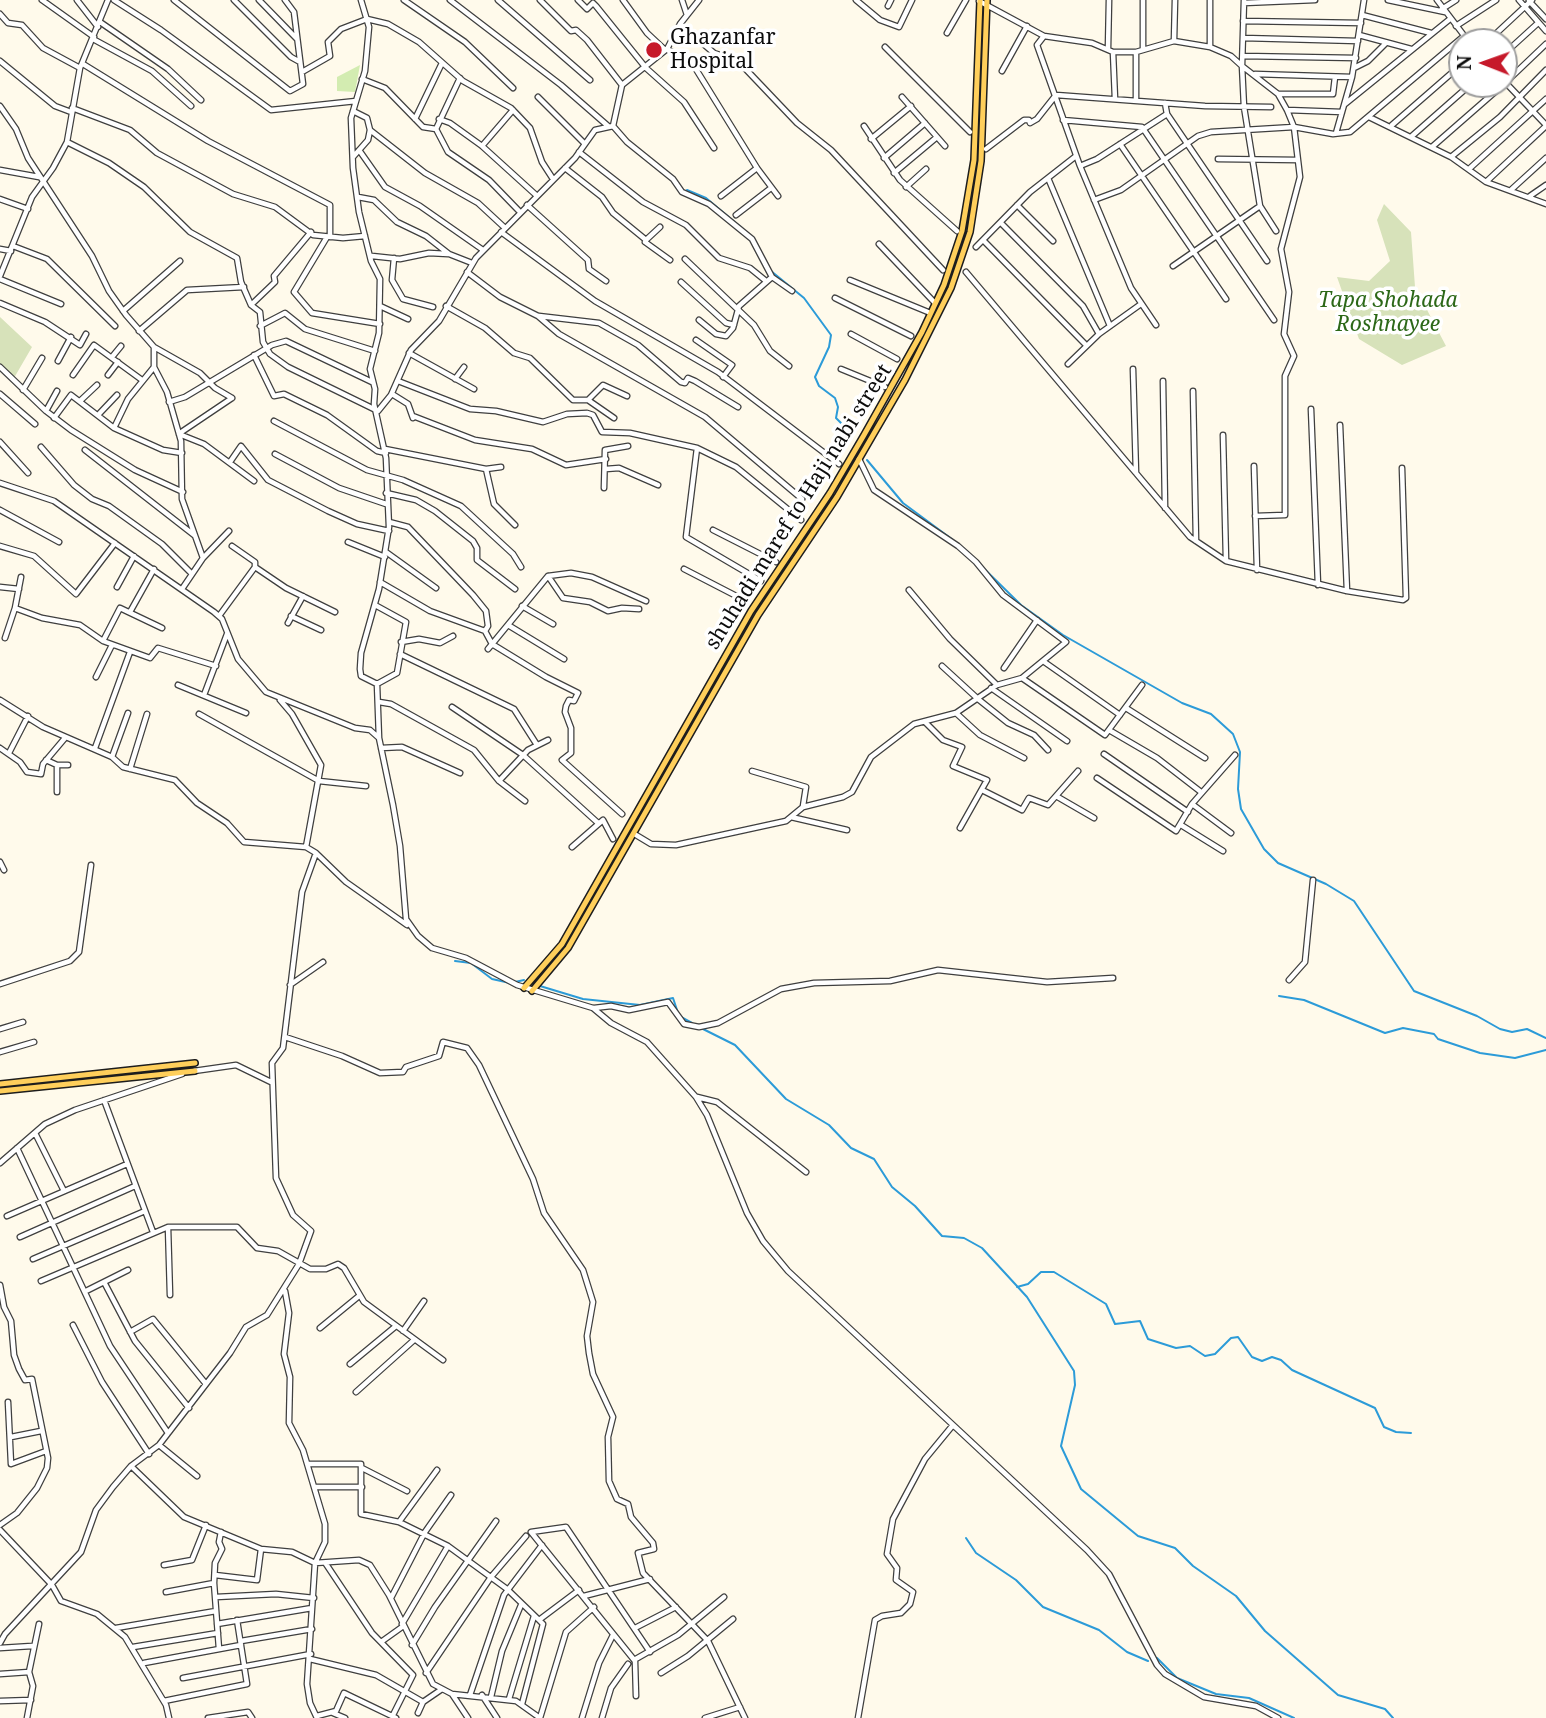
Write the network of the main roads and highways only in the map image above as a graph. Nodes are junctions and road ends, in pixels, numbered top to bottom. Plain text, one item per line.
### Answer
1 (979, 1) edge
2 (987, 3) edge
3 (524, 988) road end
4 (532, 990) road end
5 (195, 1063) dead end
6 (195, 1071) road end
7 (0, 1084) edge
8 (0, 1091) edge

1 - 3 main road, shuhadi maref to Haji nabi street
2 - 4 main road
5 - 7 main road
6 - 8 main road

